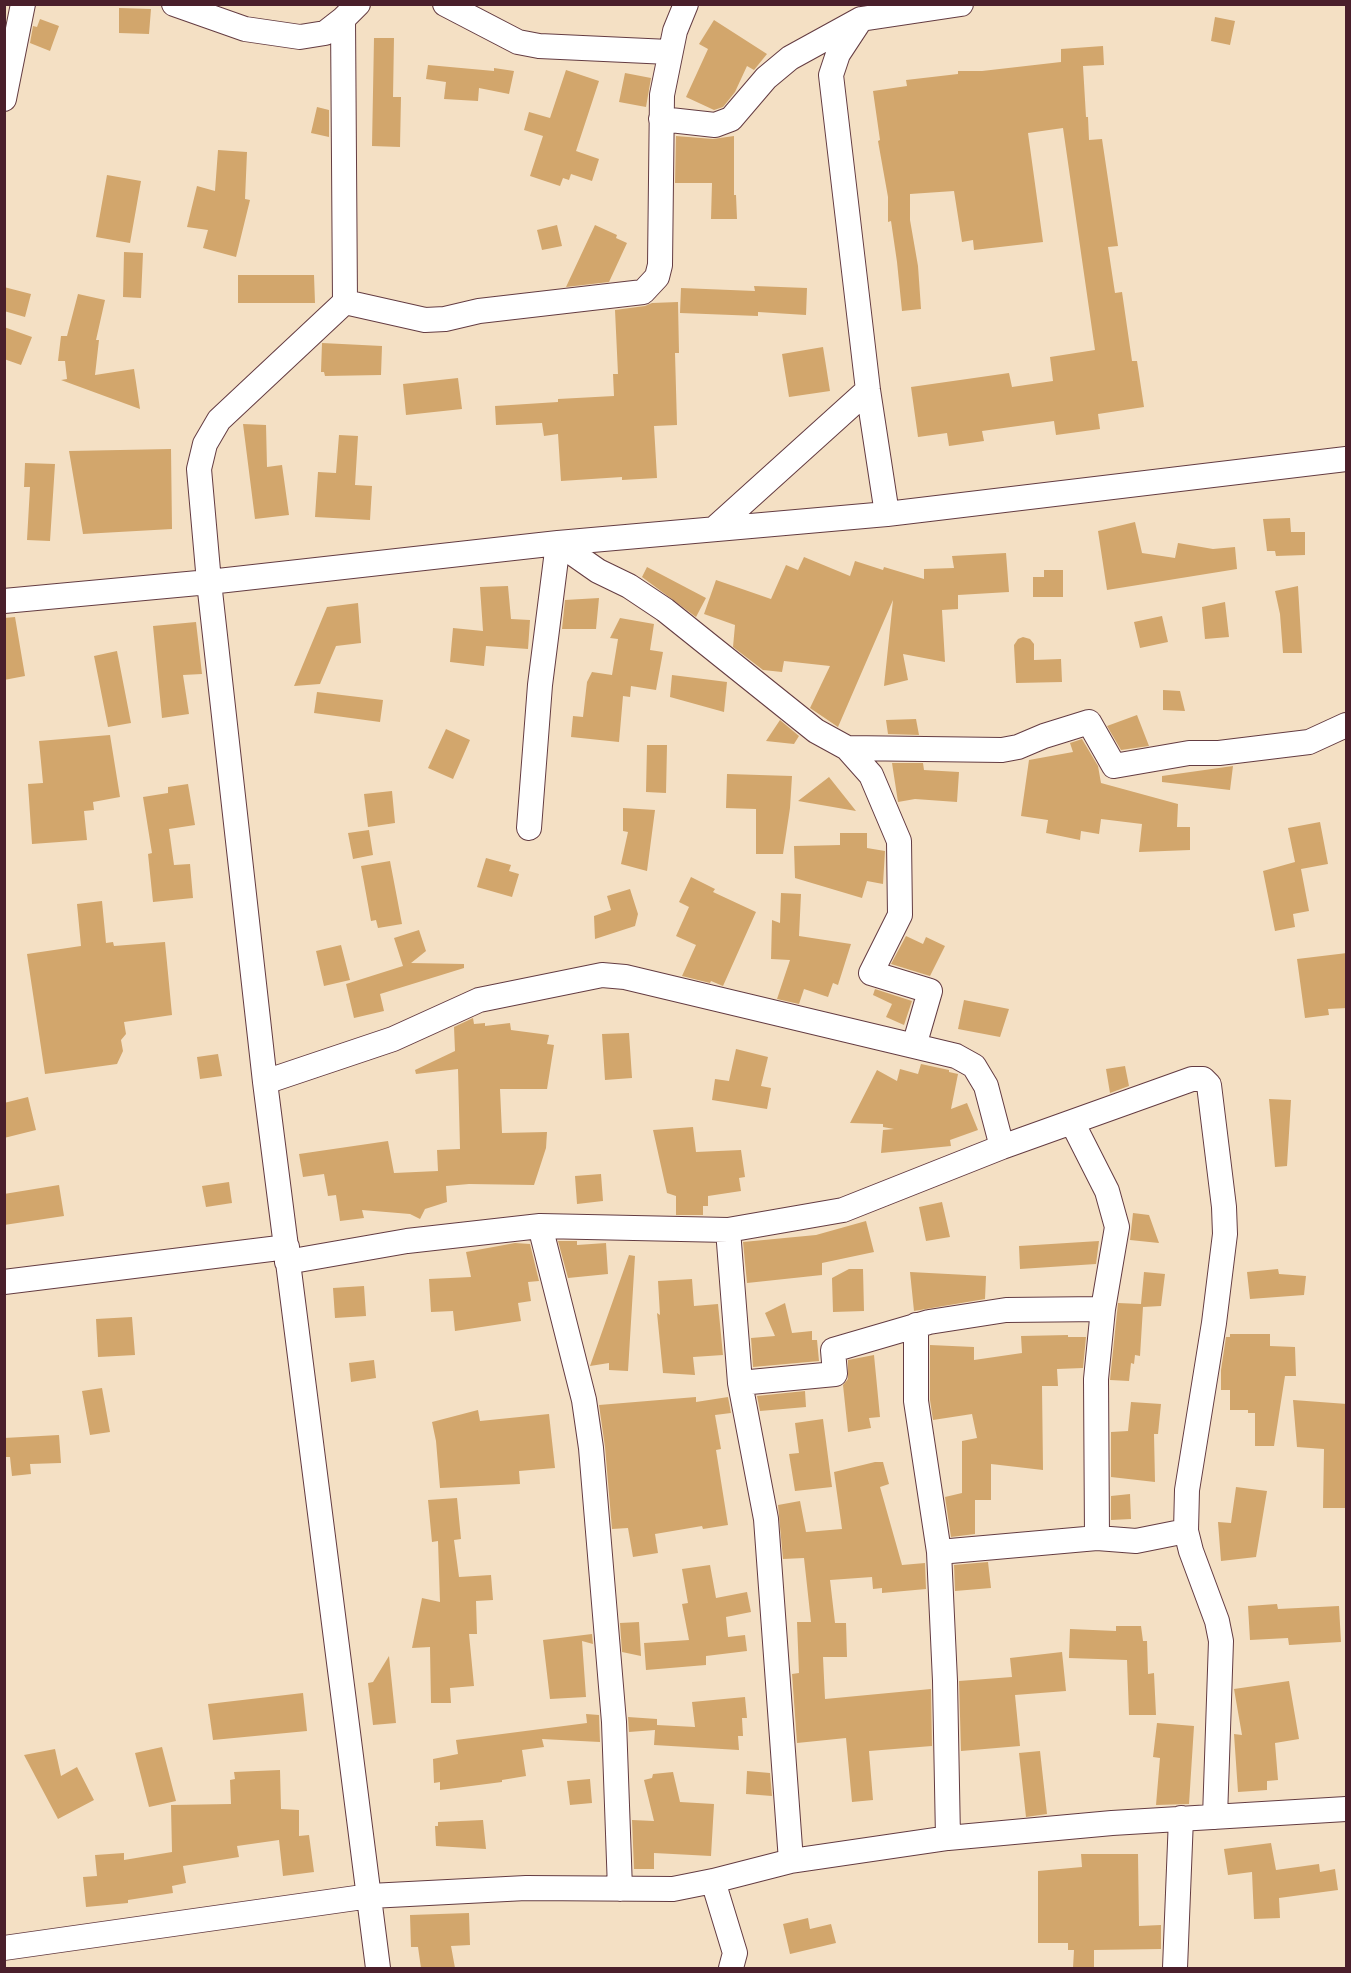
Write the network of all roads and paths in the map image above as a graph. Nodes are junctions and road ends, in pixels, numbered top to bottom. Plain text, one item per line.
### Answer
1 (23, 4) edge
2 (174, 4) edge
3 (446, 4) edge
4 (686, 4) edge
5 (961, 4) edge
6 (351, 12) edge
7 (861, 18) junction
8 (669, 52) junction
9 (4, 99) edge
10 (661, 119) junction
11 (345, 302) junction
12 (868, 390) junction
13 (1347, 459) edge
14 (887, 514) junction
15 (714, 529) junction
16 (558, 543) junction
17 (209, 582) junction
18 (4, 601) edge
19 (1347, 725) edge
20 (847, 748) junction
21 (529, 828) dead end
22 (914, 1047) junction
23 (265, 1082) junction
24 (1072, 1122) junction
25 (1002, 1147) junction
26 (540, 1226) junction
27 (728, 1230) junction
28 (287, 1254) junction
29 (4, 1282) edge
30 (1103, 1309) junction
31 (916, 1325) junction
32 (740, 1383) junction
33 (1186, 1531) junction
34 (1097, 1538) junction
35 (939, 1552) junction
36 (1347, 1809) edge
37 (1215, 1817) junction
38 (1181, 1818) junction
39 (948, 1838) junction
40 (791, 1861) junction
41 (713, 1881) junction
42 (620, 1889) junction
43 (370, 1896) junction
44 (4, 1948) edge
45 (378, 1968) edge
46 (731, 1968) edge
47 (1175, 1968) edge

1 - 9 street
2 - 6 street
3 - 8 street
4 - 8 street
5 - 7 street
6 - 11 street
7 - 10 street
7 - 12 street
8 - 10 street
10 - 11 street
11 - 17 street
12 - 14 street
12 - 15 street
13 - 14 street
14 - 15 street
15 - 16 street
16 - 17 street
16 - 20 street
16 - 21 street
17 - 18 street
17 - 23 street
19 - 20 street
20 - 22 street
22 - 23 street
22 - 25 street
23 - 28 street
24 - 25 street
24 - 30 street
24 - 33 street
25 - 27 street
26 - 27 street
26 - 28 street
26 - 42 street
27 - 32 street
28 - 29 street
28 - 43 street
30 - 31 street
30 - 34 street
31 - 32 street
31 - 35 street
32 - 40 street
33 - 34 street
33 - 37 street
34 - 35 street
35 - 39 street
36 - 37 street
37 - 38 street
38 - 39 street
38 - 47 street
39 - 40 street
40 - 41 street
41 - 42 street
41 - 46 street
42 - 43 street
43 - 44 street
43 - 45 street

